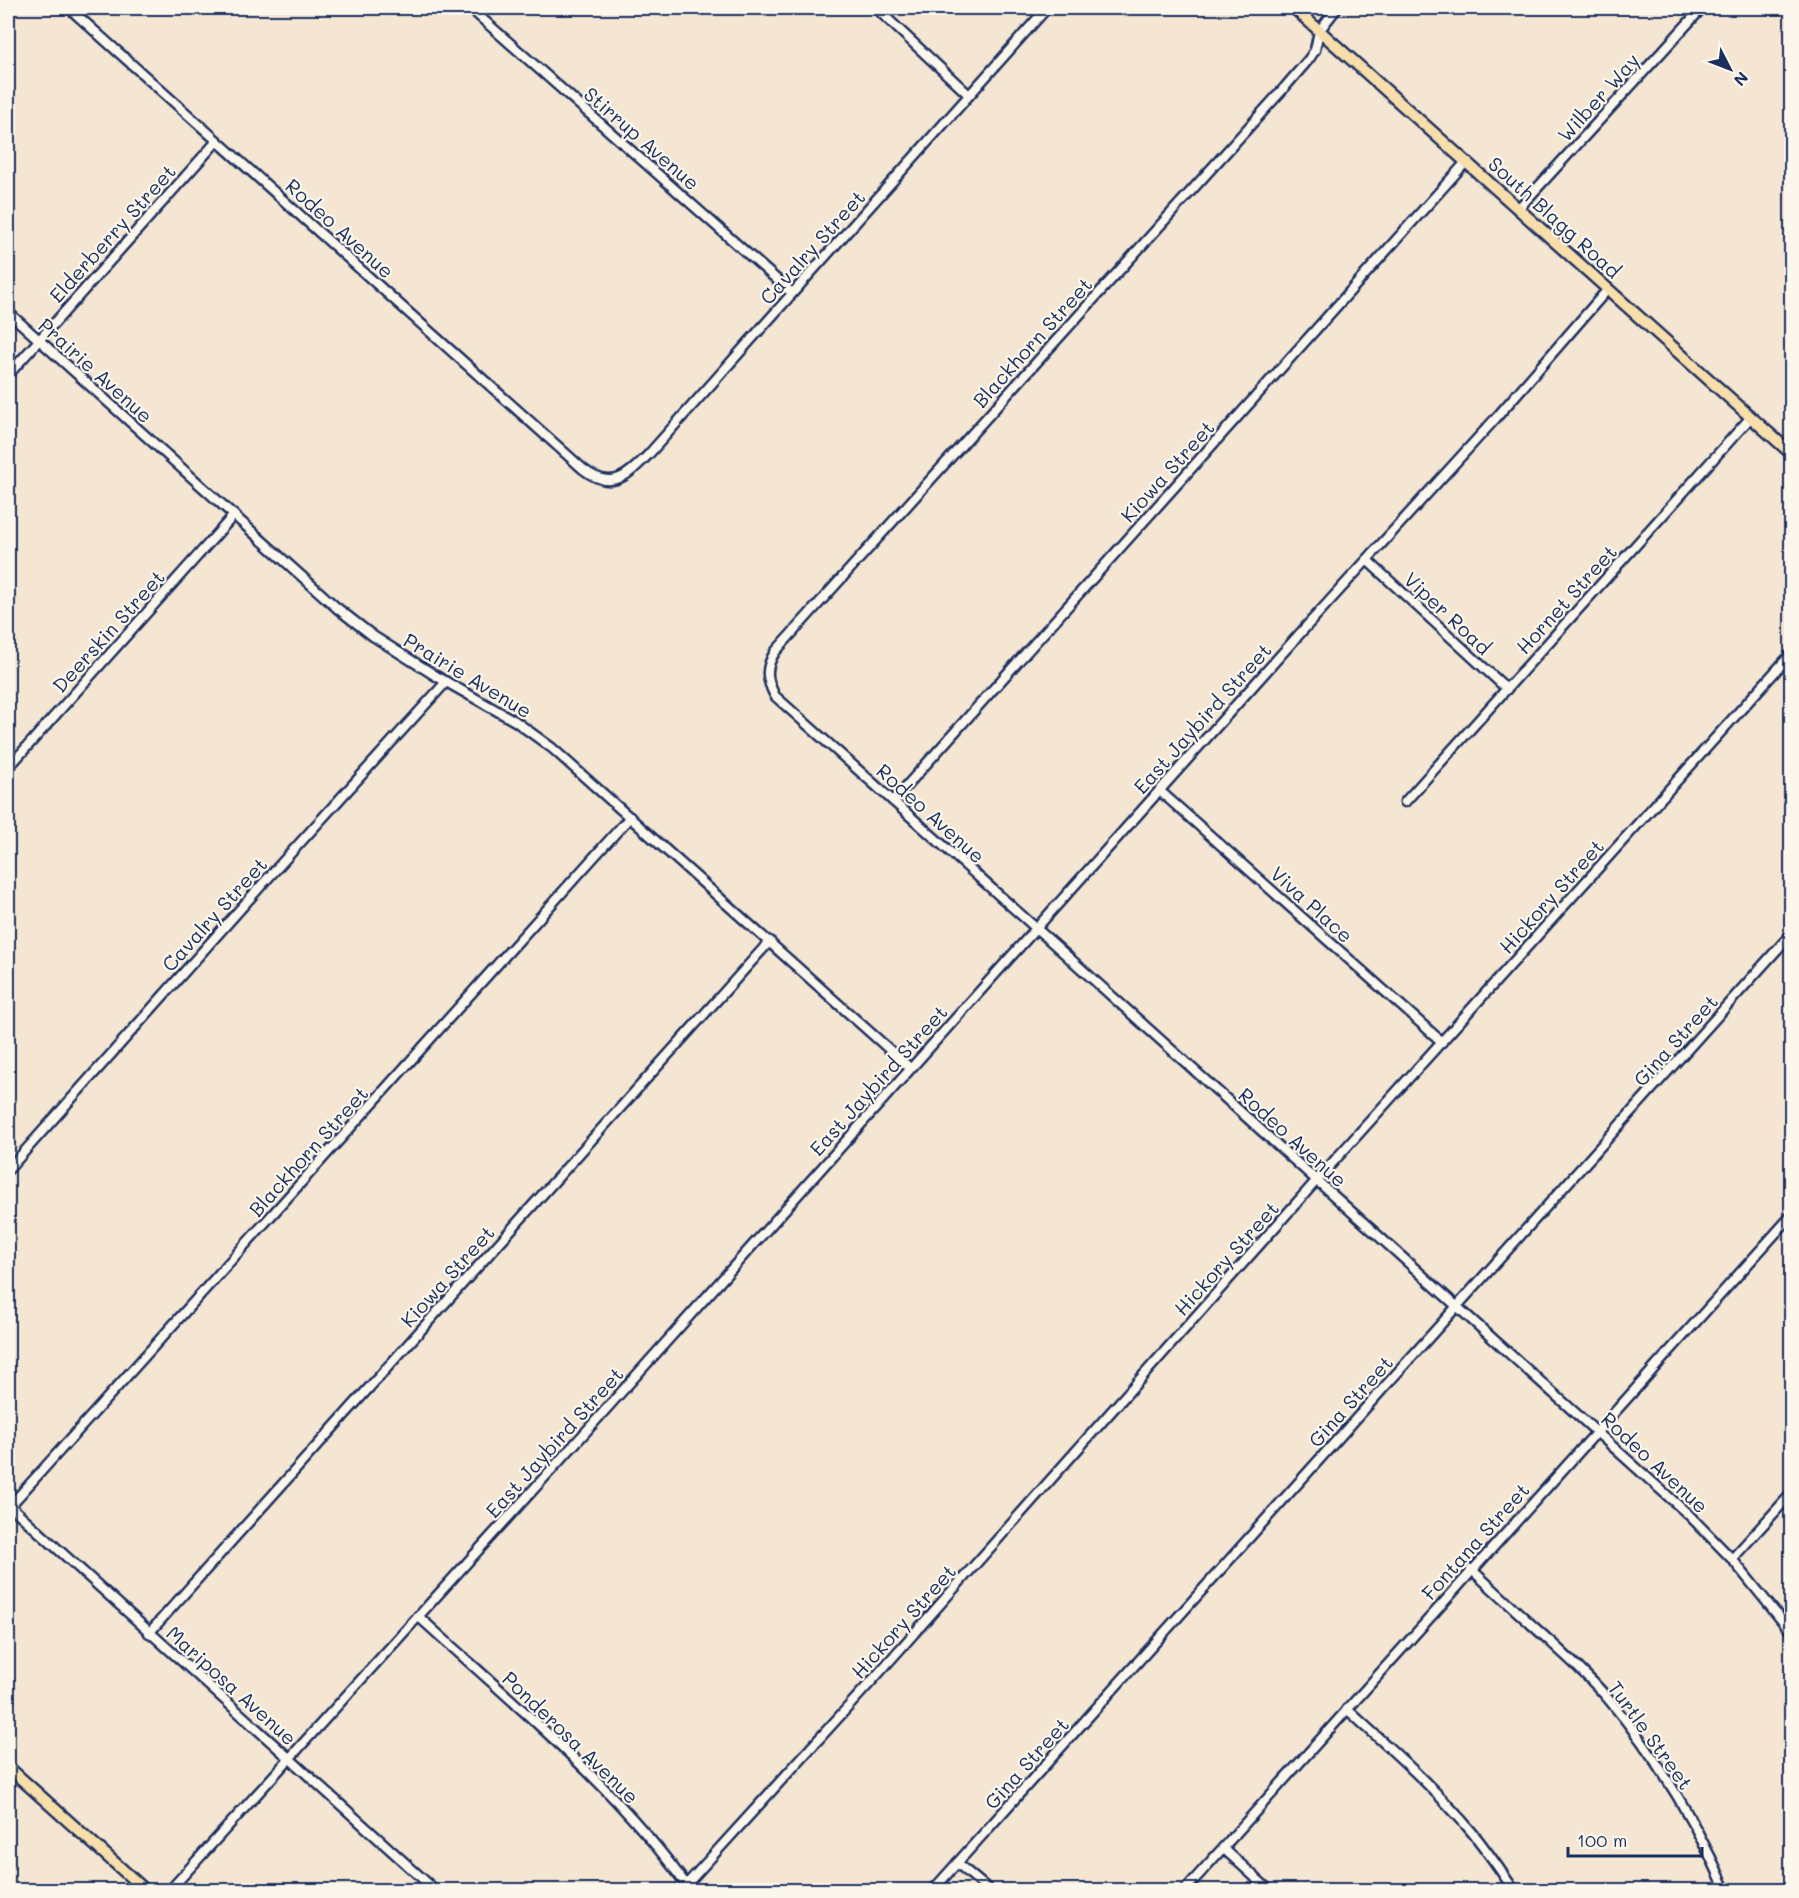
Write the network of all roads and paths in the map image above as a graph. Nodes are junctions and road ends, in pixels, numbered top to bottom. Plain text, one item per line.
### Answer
1 (69, 8) edge
2 (470, 8) edge
3 (876, 8) edge
4 (1047, 8) edge
5 (1294, 8) edge
6 (1337, 8) edge
7 (1702, 8) edge
8 (1319, 30) junction
9 (969, 95) junction
10 (217, 141) junction
11 (1466, 162) junction
12 (1518, 209) junction
13 (1608, 290) junction
14 (792, 293) junction
15 (8, 312) edge
16 (38, 340) junction
17 (8, 375) edge
18 (1751, 417) junction
19 (1791, 453) edge
20 (588, 473) joint
21 (234, 515) junction
22 (1367, 560) junction
23 (1791, 653) edge
24 (767, 675) joint
25 (446, 681) junction
26 (1507, 689) junction
27 (8, 768) edge
28 (1160, 790) junction
29 (893, 801) junction
30 (1405, 802) dead end
31 (630, 817) junction
32 (1036, 929) junction
33 (1791, 933) edge
34 (770, 942) junction
35 (1442, 1042) junction
36 (910, 1068) junction
37 (8, 1170) edge
38 (1316, 1181) junction
39 (1791, 1215) edge
40 (1457, 1306) junction
41 (1598, 1432) junction
42 (1791, 1493) edge
43 (9, 1505) edge
44 (1732, 1559) junction
45 (1471, 1569) junction
46 (418, 1616) junction
47 (149, 1632) junction
48 (1791, 1633) edge
49 (1347, 1709) junction
50 (289, 1758) junction
51 (8, 1767) edge
52 (1223, 1848) junction
53 (957, 1863) junction
54 (688, 1888) edge
55 (145, 1890) edge
56 (170, 1890) edge
57 (435, 1890) edge
58 (933, 1890) edge
59 (989, 1890) edge
60 (1185, 1890) edge
61 (1269, 1890) edge
62 (1514, 1890) edge
63 (1726, 1890) edge

1 - 10 street, Rodeo Avenue
2 - 14 street, Stirrup Avenue
3 - 9 street
4 - 9 street, Cavalry Street
5 - 8 main road, South Blagg Road
6 - 8 street
7 - 12 street, Wilber Way
8 - 11 main road, South Blagg Road
8 - 24 street, Blackhorn Street
9 - 14 street, Cavalry Street
10 - 16 street, Elderberry Street
10 - 20 street, Rodeo Avenue
11 - 12 main road, South Blagg Road
11 - 29 street, Kiowa Street
12 - 13 main road, South Blagg Road
13 - 18 main road, South Blagg Road
13 - 22 street, East Jaybird Street
14 - 20 street, Cavalry Street
15 - 16 street, Prairie Avenue
16 - 17 street, Elderberry Street
16 - 21 street, Prairie Avenue
18 - 19 main road, South Blagg Road
18 - 26 street, Hornet Street
21 - 25 street, Prairie Avenue
21 - 27 street, Deerskin Street
22 - 26 street, Viper Road
22 - 28 street, East Jaybird Street
23 - 35 street, Hickory Street
24 - 29 street, Rodeo Avenue
25 - 31 street, Prairie Avenue
25 - 37 street, Cavalry Street
26 - 30 street, Hornet Street
28 - 32 street, East Jaybird Street
28 - 35 street, Viva Place
29 - 32 street, Rodeo Avenue
31 - 34 street, Prairie Avenue
31 - 43 street, Blackhorn Street
32 - 36 street, East Jaybird Street
32 - 38 street, Rodeo Avenue
33 - 40 street, Gina Street
34 - 36 street, Prairie Avenue
34 - 47 street, Kiowa Street
35 - 38 street, Hickory Street
36 - 46 street, East Jaybird Street
38 - 40 street, Rodeo Avenue
38 - 54 street, Hickory Street
39 - 41 street, Fontana Street
40 - 41 street, Rodeo Avenue
40 - 53 street, Gina Street
41 - 44 street, Rodeo Avenue
41 - 45 street, Fontana Street
42 - 44 street
43 - 47 street, Mariposa Avenue
44 - 48 street, Rodeo Avenue
45 - 49 street, Fontana Street
45 - 63 street, Turtle Street
46 - 50 street, East Jaybird Street
46 - 54 street, Ponderosa Avenue
47 - 50 street, Mariposa Avenue
49 - 52 street, Fontana Street
49 - 62 street
50 - 56 street, East Jaybird Street
50 - 57 street, Mariposa Avenue
51 - 55 main road
52 - 60 street, Fontana Street
52 - 61 street
53 - 58 street, Gina Street
53 - 59 street

